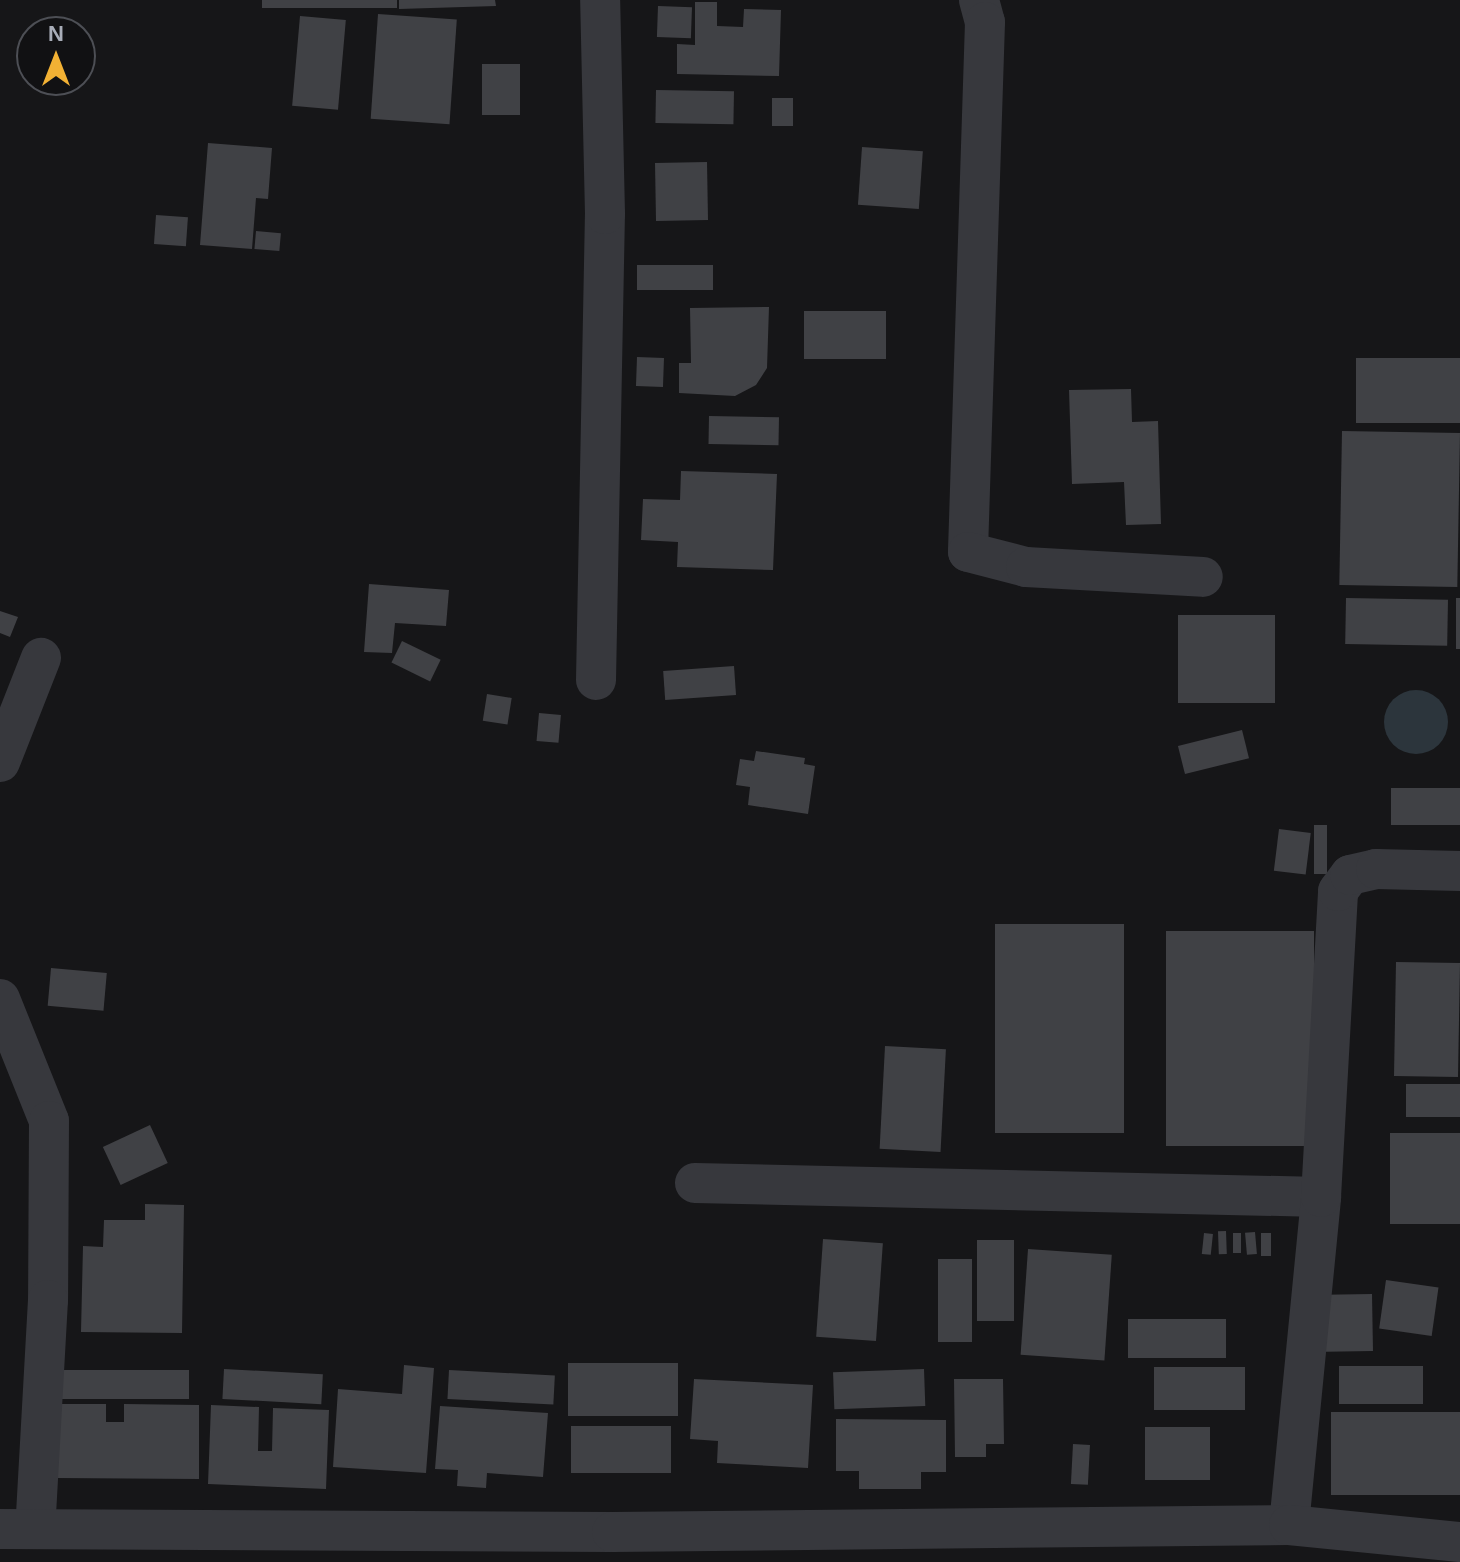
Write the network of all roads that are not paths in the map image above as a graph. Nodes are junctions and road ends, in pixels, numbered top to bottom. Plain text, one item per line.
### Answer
1 (600, 0) edge
2 (979, 0) edge
3 (1203, 577) dead end
4 (41, 658) dead end
5 (596, 680) dead end
6 (0, 762) edge
7 (1460, 871) edge
8 (4, 1019) edge
9 (695, 1183) dead end
10 (1321, 1197) junction
11 (1289, 1525) junction
12 (18, 1529) edge
13 (1460, 1542) edge
14 (619, 1547) edge

1 - 5 street
2 - 3 street
4 - 6 street
7 - 10 street
8 - 12 street
9 - 10 street
10 - 11 street
11 - 13 street
11 - 14 street
12 - 14 street

